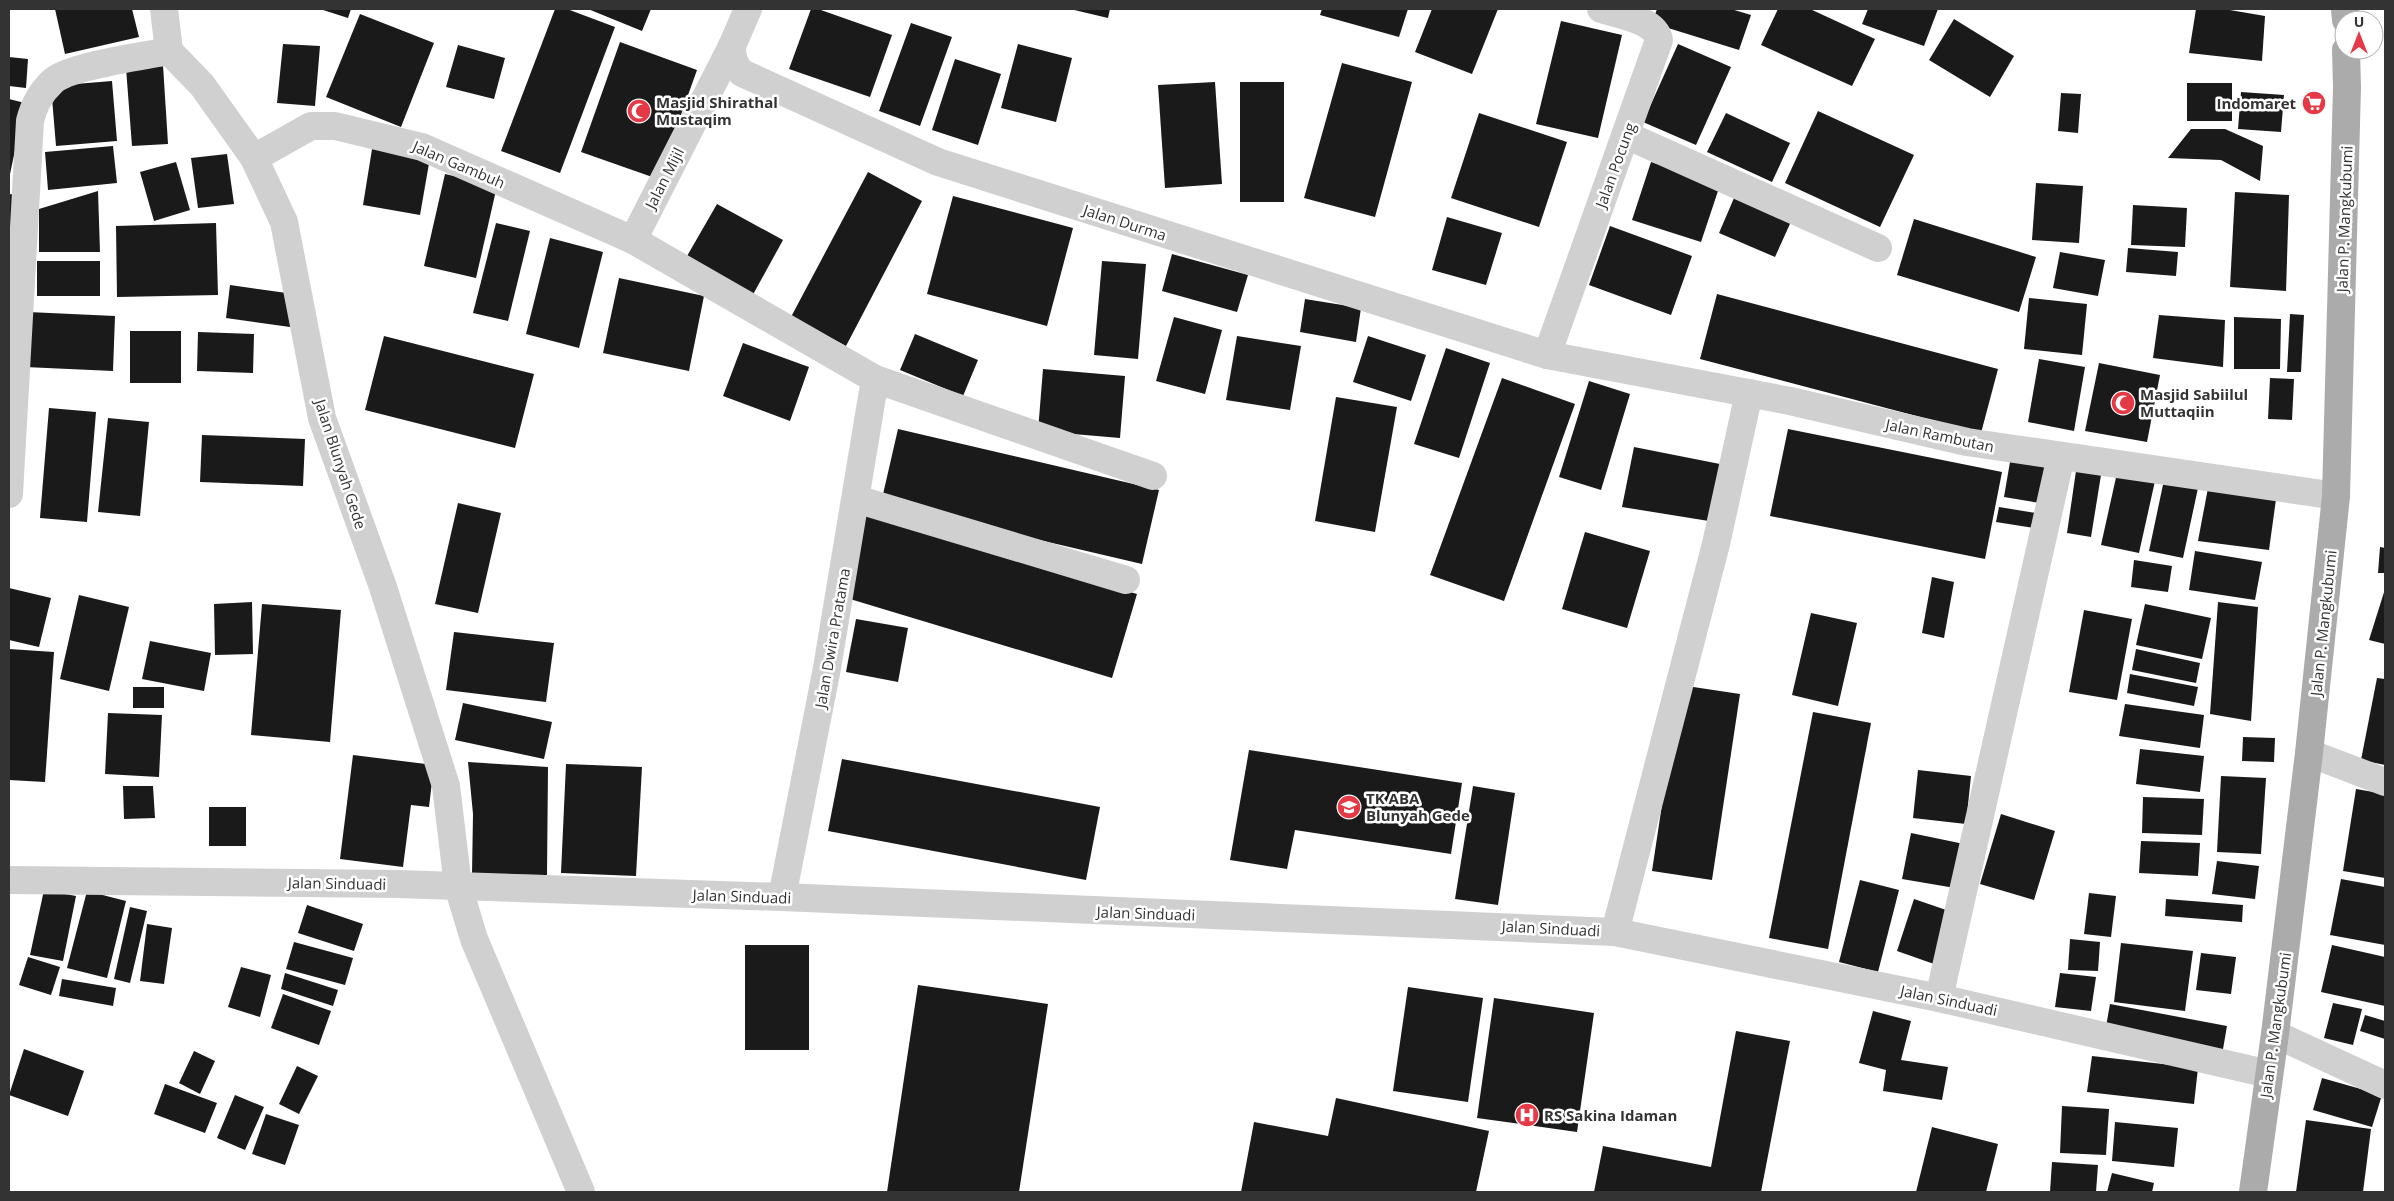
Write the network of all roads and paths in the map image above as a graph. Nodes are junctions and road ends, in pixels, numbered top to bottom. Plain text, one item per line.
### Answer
1 (164, 9) edge
2 (748, 9) edge
3 (1600, 9) edge
4 (1647, 16) edge
5 (732, 46) junction
6 (169, 51) junction
7 (2346, 60) edge
8 (1626, 135) junction
9 (254, 158) junction
10 (633, 240) junction
11 (1878, 248) dead end
12 (1547, 355) junction
13 (875, 379) junction
14 (1749, 393) junction
15 (2061, 456) junction
16 (1153, 476) dead end
17 (9, 494) edge
18 (2336, 496) junction
19 (856, 499) junction
20 (1126, 580) dead end
21 (2309, 753) junction
22 (2385, 782) edge
23 (9, 880) edge
24 (458, 886) junction
25 (782, 897) junction
26 (1615, 932) junction
27 (1939, 998) junction
28 (2276, 1034) junction
29 (2269, 1074) junction
30 (2385, 1085) edge
31 (581, 1192) edge
32 (2253, 1192) edge

1 - 6 street
2 - 5 street, Jalan Mijil
3 - 4 street, Jalan Pocung
4 - 8 street, Jalan Pocung
5 - 10 street, Jalan Mijil
5 - 12 street, Jalan Durma
6 - 9 street, Jalan Blunyah Gede
6 - 17 street
7 - 18 main road, Jalan P. Mangkubumi
8 - 11 street
8 - 12 street, Jalan Pocung
9 - 10 street, Jalan Gambuh
9 - 24 street, Jalan Blunyah Gede
10 - 13 street, Jalan Gambuh
12 - 14 street, Jalan Rambutan
13 - 16 street, Jalan Gambuh
13 - 19 street, Jalan Dwira Pratama
14 - 15 street, Jalan Rambutan
14 - 26 street
15 - 18 street, Jalan Rambutan
15 - 27 street
18 - 21 main road, Jalan P. Mangkubumi
19 - 20 street
19 - 25 street, Jalan Dwira Pratama
21 - 22 street
21 - 28 main road, Jalan P. Mangkubumi
23 - 24 street, Jalan Sinduadi
24 - 25 street, Jalan Sinduadi
24 - 31 street, Jalan Blunyah Gede
25 - 26 street, Jalan Sinduadi
26 - 27 street, Jalan Sinduadi
27 - 29 street, Jalan Sinduadi
28 - 29 main road, Jalan P. Mangkubumi
28 - 30 street
29 - 32 main road, Jalan P. Mangkubumi

